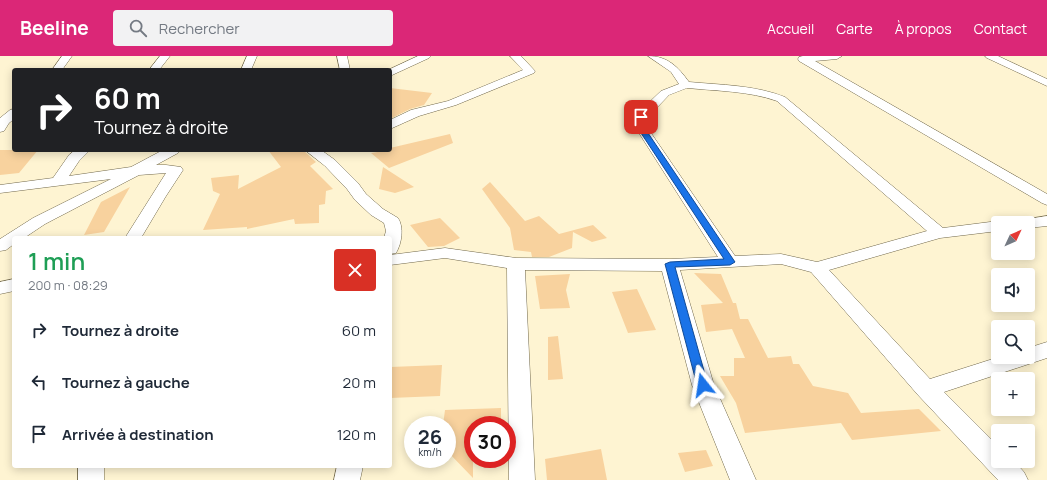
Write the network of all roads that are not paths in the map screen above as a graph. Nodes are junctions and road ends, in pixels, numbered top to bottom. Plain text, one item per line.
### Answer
1 (67, 56) edge
2 (165, 56) edge
3 (252, 56) edge
4 (342, 56) edge
5 (426, 56) edge
6 (515, 56) edge
7 (653, 56) edge
8 (838, 56) edge
9 (990, 56) edge
10 (799, 58) edge
11 (1005, 63) junction
12 (1040, 67) dead end
13 (58, 68) edge
14 (156, 68) edge
15 (247, 68) edge
16 (345, 68) edge
17 (392, 72) edge
18 (1047, 83) edge
19 (686, 85) junction
20 (10, 116) edge
21 (392, 124) edge
22 (0, 128) edge
23 (81, 152) edge
24 (170, 152) edge
25 (315, 152) edge
26 (137, 171) junction
27 (57, 182) junction
28 (0, 189) edge
29 (1047, 200) edge
30 (991, 227) edge
31 (939, 233) junction
32 (16, 236) edge
33 (134, 236) edge
34 (12, 238) edge
35 (392, 240) edge
36 (0, 246) edge
37 (392, 260) edge
38 (730, 262) junction
39 (516, 264) junction
40 (670, 264) junction
41 (817, 268) junction
42 (12, 285) edge
43 (0, 288) edge
44 (1047, 350) edge
45 (1035, 354) edge
46 (1003, 364) edge
47 (926, 388) junction
48 (91, 468) edge
49 (350, 468) edge
50 (91, 480) edge
51 (347, 480) edge
52 (522, 480) edge
53 (743, 480) edge
54 (1015, 480) edge

1 - 13 street
2 - 14 street
3 - 15 street
4 - 16 street
5 - 17 street
6 - 21 street
7 - 19 street
8 - 10 street
9 - 11 street
10 - 29 street
11 - 12 street
11 - 18 street
19 - 31 street
19 - 38 street
20 - 22 street
23 - 27 street
24 - 26 street
25 - 35 street
26 - 27 street
26 - 32 street
26 - 33 street
27 - 28 street
30 - 31 street
31 - 41 street
34 - 36 street
37 - 39 street
38 - 40 street
38 - 41 street
39 - 40 street
39 - 52 street
40 - 53 street
41 - 47 street
42 - 43 street
44 - 45 street
46 - 47 street
47 - 54 street
48 - 50 street
49 - 51 street

